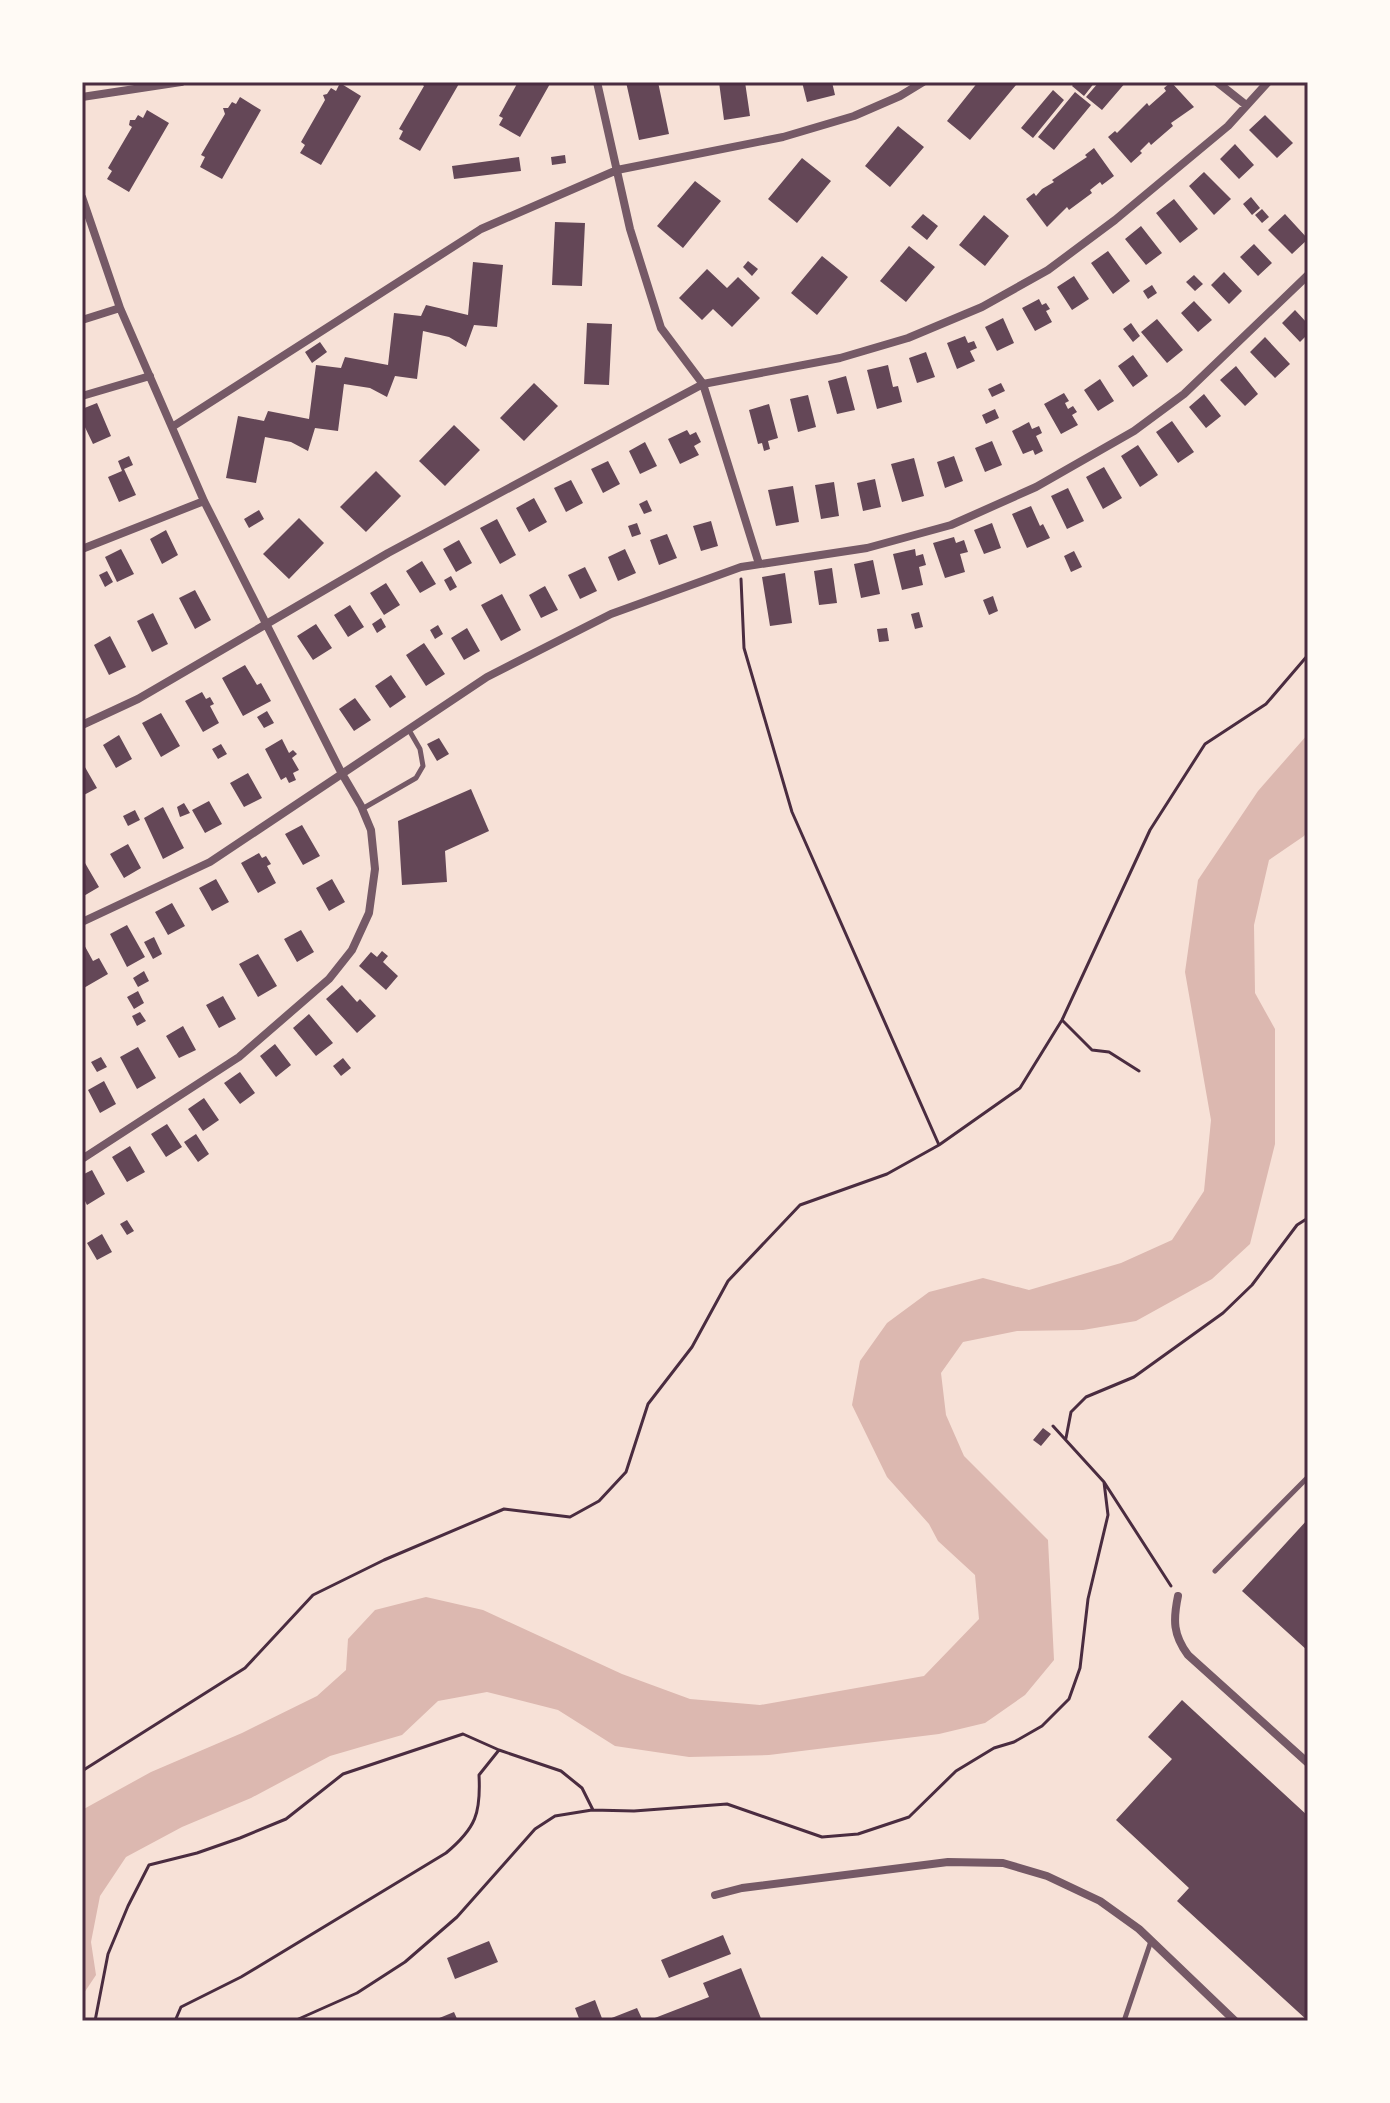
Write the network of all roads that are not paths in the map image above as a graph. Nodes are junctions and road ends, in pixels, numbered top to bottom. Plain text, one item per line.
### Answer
1 (181, 82) edge
2 (597, 82) edge
3 (923, 82) edge
4 (1217, 82) edge
5 (1268, 82) edge
6 (82, 97) edge
7 (1246, 105) junction
8 (617, 170) junction
9 (82, 197) edge
10 (1308, 275) edge
11 (120, 308) junction
12 (82, 320) edge
13 (150, 376) junction
14 (703, 384) junction
15 (82, 396) edge
16 (172, 427) junction
17 (204, 501) junction
18 (82, 549) edge
19 (759, 564) junction
20 (266, 626) junction
21 (82, 725) edge
22 (408, 729) junction
23 (341, 772) junction
24 (362, 809) junction
25 (82, 922) edge
26 (82, 1159) edge
27 (1308, 1477) edge
28 (1215, 1571) dead end
29 (1178, 1596) road end
30 (1308, 1763) edge
31 (715, 1895) dead end
32 (1151, 1940) junction
33 (1124, 2021) edge
34 (1235, 2021) edge

1 - 6 street
2 - 8 street
3 - 8 street
4 - 7 street
5 - 7 street
7 - 14 street
8 - 14 street
8 - 16 street
9 - 11 street
10 - 19 street
11 - 12 street
11 - 13 street
13 - 15 street
13 - 16 street
14 - 19 street
14 - 20 street
16 - 17 street
17 - 18 street
17 - 20 street
19 - 22 street
20 - 21 street
20 - 23 street
22 - 23 street
22 - 24 lane
23 - 24 street
23 - 25 street
24 - 26 street
27 - 28 lane
29 - 30 street
31 - 32 street
32 - 33 lane
32 - 34 street

